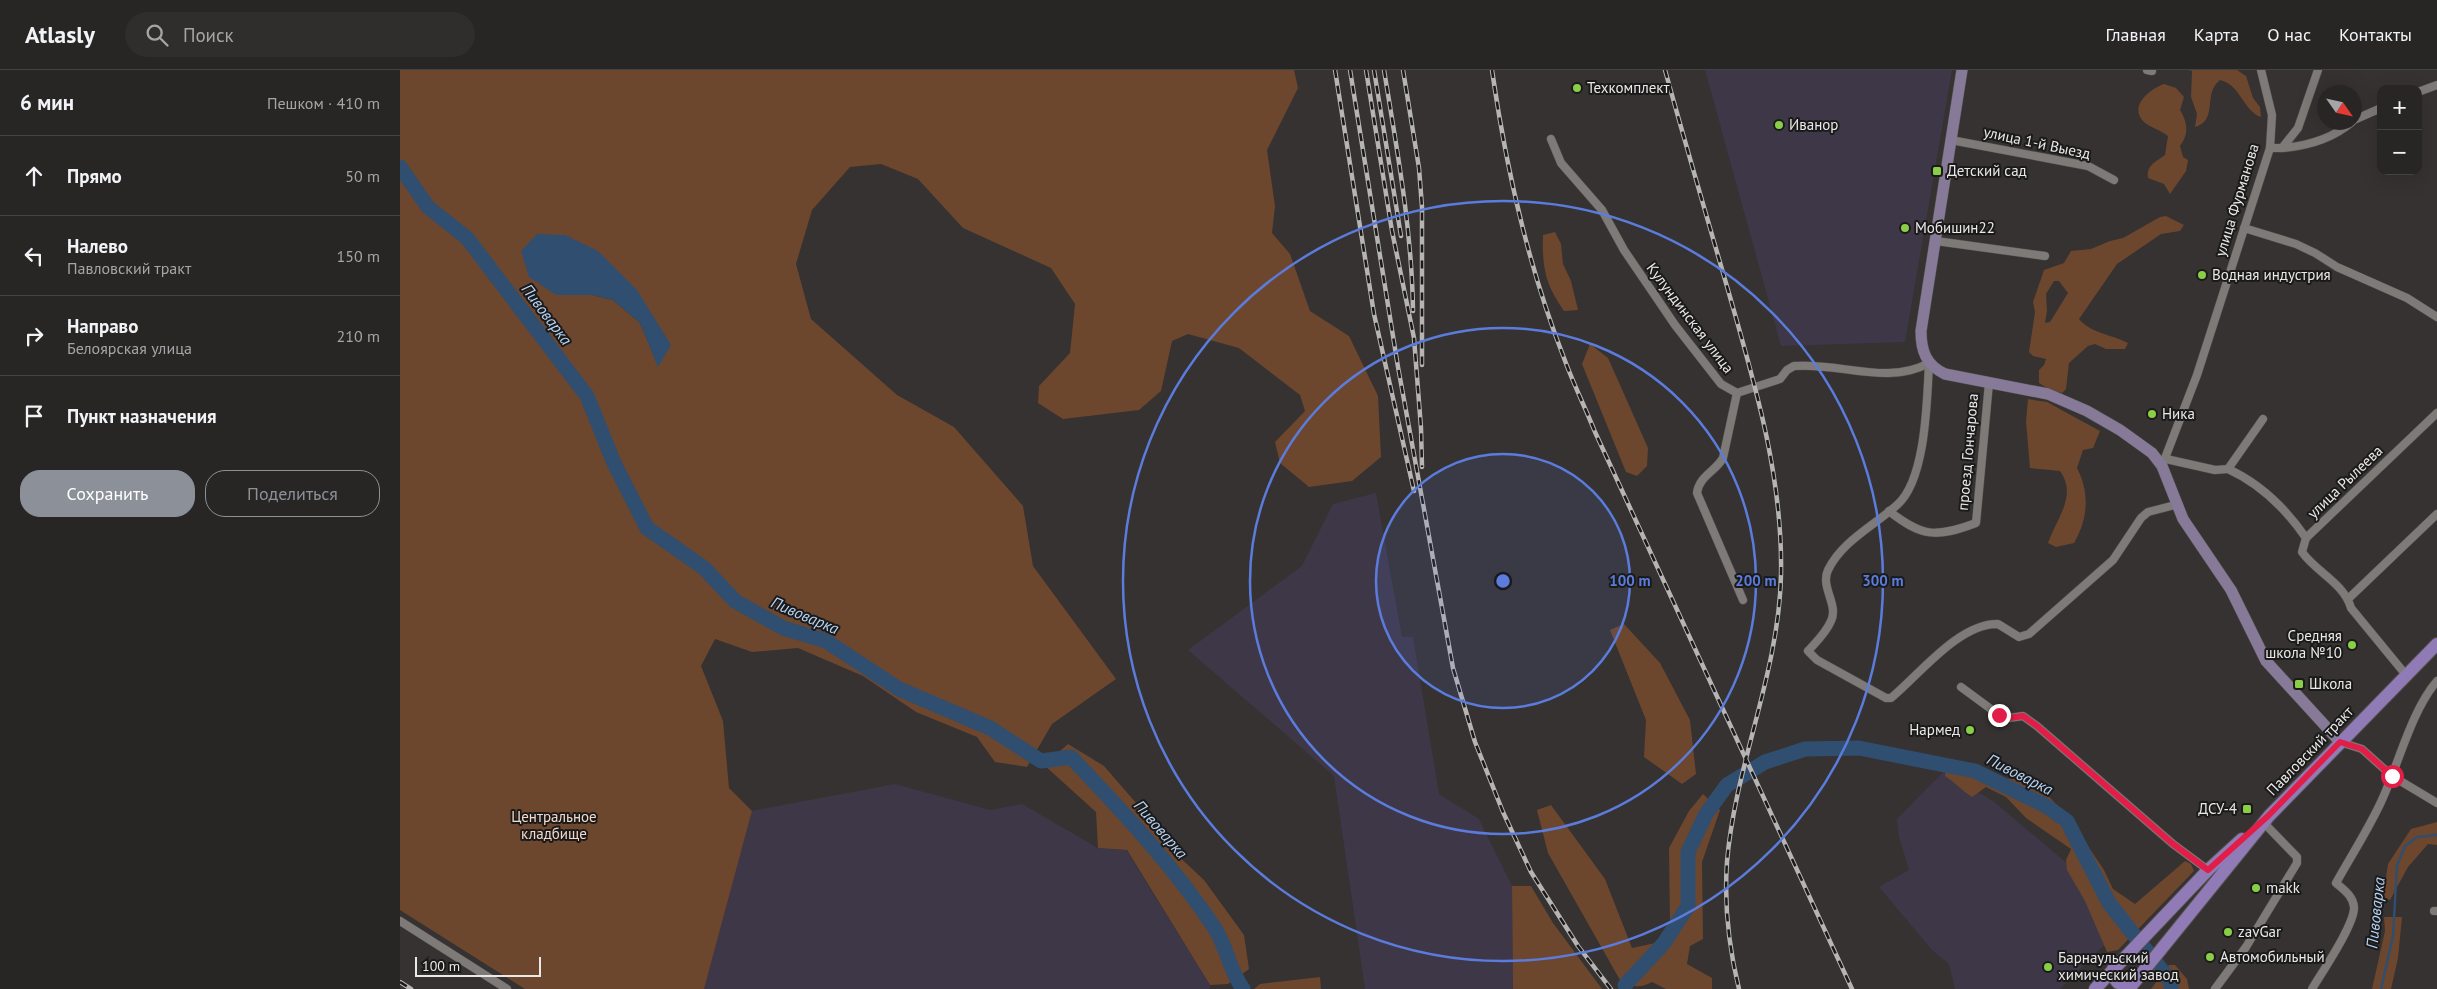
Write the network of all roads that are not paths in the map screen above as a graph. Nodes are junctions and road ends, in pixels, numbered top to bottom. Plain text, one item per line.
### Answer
1 (1962, 70) edge
2 (2261, 70) edge
3 (2318, 70) edge
4 (2437, 85) edge
5 (2422, 91) edge
6 (2377, 110) edge
7 (2362, 117) edge
8 (2342, 130) edge
9 (1551, 139) dead end
10 (1951, 140) junction
11 (2270, 148) junction
12 (2282, 148) junction
13 (2114, 180) dead end
14 (2244, 228) junction
15 (1936, 241) junction
16 (2045, 256) dead end
17 (2437, 317) edge
18 (1930, 363) junction
19 (1989, 383) junction
20 (1737, 394) junction
21 (2437, 413) edge
22 (2263, 419) dead end
23 (2164, 463) junction
24 (2228, 469) junction
25 (2175, 505) junction
26 (1889, 511) junction
27 (2437, 514) edge
28 (2306, 538) junction
29 (2348, 598) junction
30 (1744, 600) dead end
31 (2437, 644) edge
32 (2406, 675) junction
33 (2437, 681) edge
34 (1961, 687) dead end
35 (2340, 742) junction
36 (2392, 776) junction
37 (2437, 803) edge
38 (2266, 819) junction
39 (2208, 870) junction
40 (2162, 917) junction
41 (400, 921) edge
42 (2176, 930) junction
43 (2113, 969) junction
44 (2130, 988) edge
45 (507, 989) edge
46 (2095, 989) edge
47 (2215, 989) edge
48 (2312, 989) edge

1 - 10 street
2 - 11 street, улица Фурманова
3 - 12 street
4 - 5 street
6 - 7 street
8 - 12 street
9 - 20 street, Кулундинская улица
10 - 13 street, улица 1-й Выезд
10 - 15 street
11 - 12 street
11 - 14 street, улица Фурманова
14 - 17 street
14 - 23 street, улица Фурманова
15 - 16 street
15 - 18 street
18 - 19 street
18 - 20 street
18 - 26 street
19 - 23 street
19 - 26 street, проезд Гончарова
20 - 30 street, Кулундинская улица
21 - 28 street, улица Рылеева
22 - 24 street
23 - 24 street
23 - 25 street
24 - 28 street, улица Рылеева
25 - 26 street
25 - 35 street
27 - 29 street
28 - 29 street
29 - 32 street
31 - 32 main road, Павловский тракт
32 - 35 main road, Павловский тракт
33 - 36 street
34 - 39 street
35 - 36 street
35 - 38 main road, Павловский тракт
36 - 37 street
36 - 48 street
38 - 39 main road, Павловский тракт
38 - 42 main road, Павловский тракт
38 - 47 street
39 - 40 main road, Павловский тракт
40 - 42 main road
40 - 43 main road, Павловский тракт
41 - 45 street
42 - 44 main road, Павловский тракт
43 - 44 main road
43 - 46 main road, Павловский тракт

